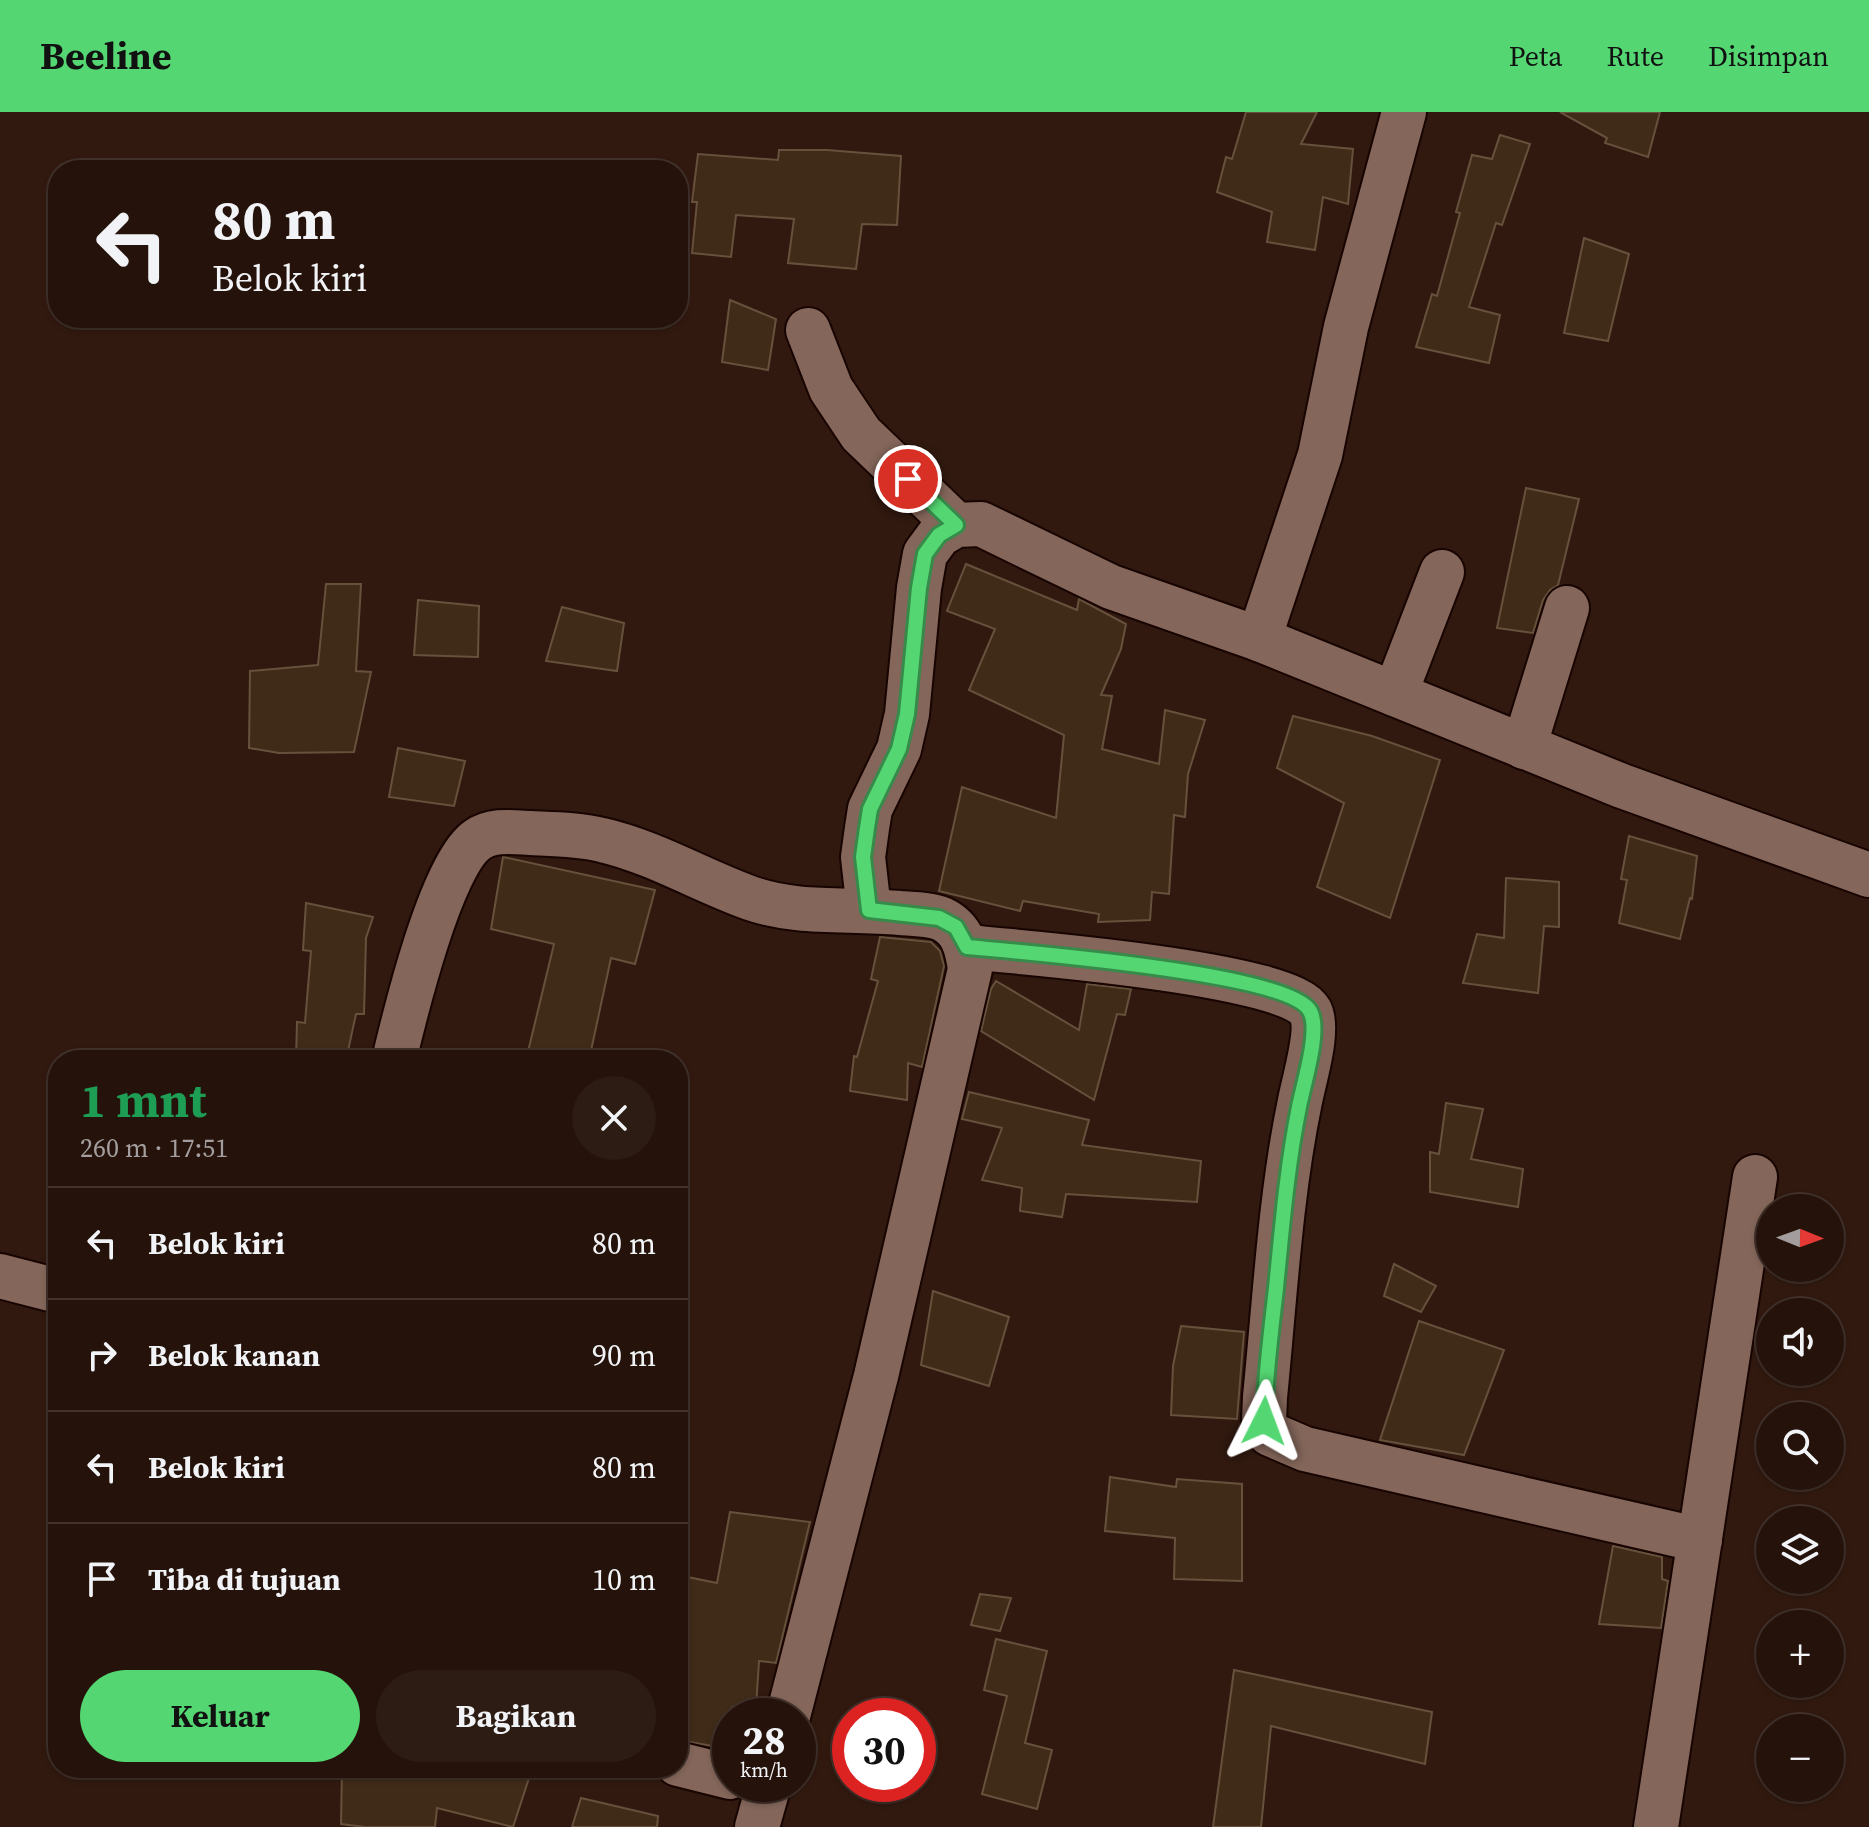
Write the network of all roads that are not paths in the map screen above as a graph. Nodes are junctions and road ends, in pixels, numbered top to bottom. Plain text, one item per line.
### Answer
1 (1404, 112) edge
2 (808, 330) dead end
3 (956, 525) junction
4 (1442, 572) dead end
5 (1567, 608) dead end
6 (1259, 639) junction
7 (1395, 694) junction
8 (1524, 747) junction
9 (1869, 875) edge
10 (869, 910) junction
11 (967, 947) junction
12 (396, 1050) edge
13 (1755, 1177) dead end
14 (0, 1276) edge
15 (48, 1288) edge
16 (1700, 1540) junction
17 (793, 1698) edge
18 (688, 1768) edge
19 (712, 1776) edge
20 (1656, 1827) edge

1 - 6 street
2 - 3 street
3 - 6 street
3 - 10 street
4 - 7 street
5 - 8 street
6 - 7 street
7 - 8 street
8 - 9 street
10 - 11 street
10 - 12 street
11 - 16 street
11 - 17 street
13 - 16 street
14 - 15 street
16 - 20 street
18 - 19 street

